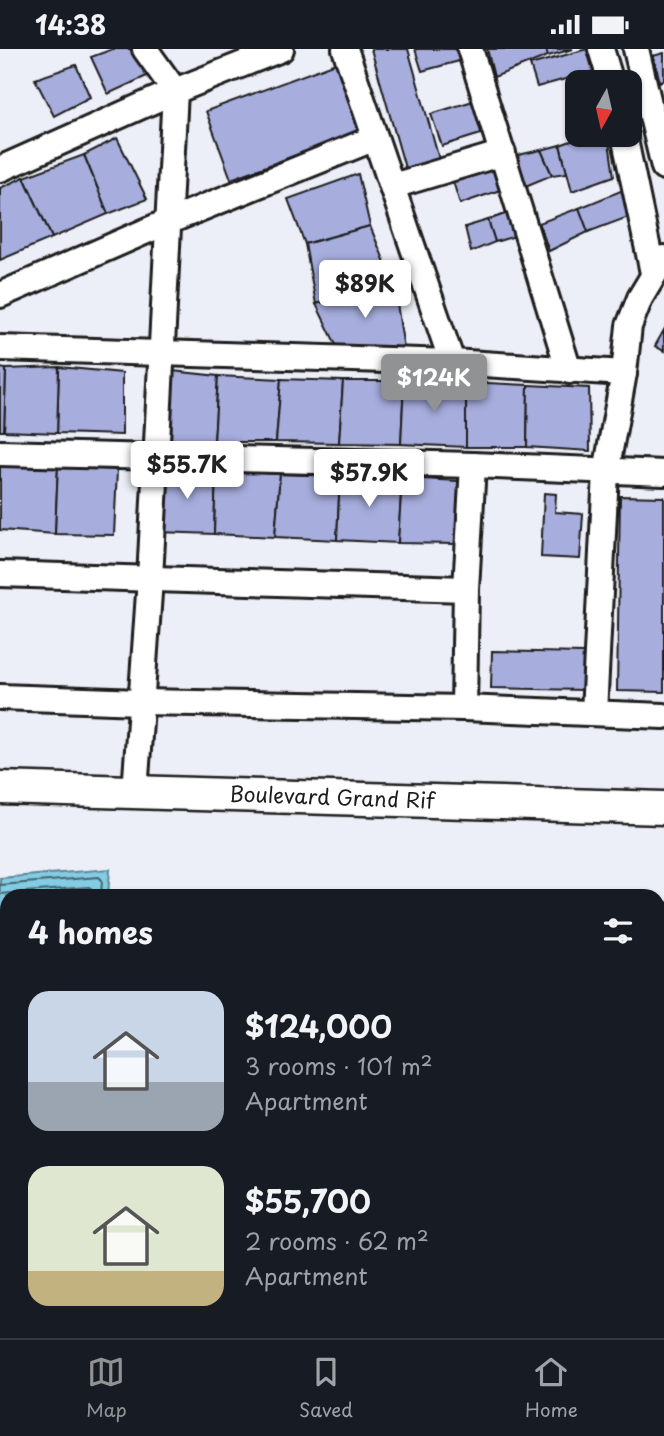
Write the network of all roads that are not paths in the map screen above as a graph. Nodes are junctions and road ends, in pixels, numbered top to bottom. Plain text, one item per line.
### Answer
1 (145, 49) edge
2 (281, 49) edge
3 (345, 49) edge
4 (470, 49) edge
5 (601, 49) edge
6 (636, 49) edge
7 (607, 70) edge
8 (637, 70) edge
9 (175, 91) junction
10 (642, 111) edge
11 (375, 138) junction
12 (627, 147) edge
13 (503, 153) junction
14 (664, 167) edge
15 (0, 169) edge
16 (393, 185) junction
17 (167, 222) junction
18 (658, 266) edge
19 (0, 295) edge
20 (0, 348) edge
21 (163, 354) junction
22 (452, 362) junction
23 (569, 371) junction
24 (624, 373) junction
25 (0, 453) edge
26 (157, 457) junction
27 (473, 465) junction
28 (606, 472) junction
29 (664, 473) edge
30 (0, 574) edge
31 (150, 579) junction
32 (466, 589) junction
33 (0, 697) edge
34 (141, 702) junction
35 (464, 708) junction
36 (594, 713) junction
37 (664, 716) edge
38 (0, 788) edge
39 (135, 792) junction
40 (664, 808) edge

1 - 9 street
2 - 9 street
3 - 11 street
4 - 13 street
5 - 7 street
6 - 8 street
9 - 15 street
9 - 17 street
10 - 14 street
11 - 16 street
11 - 17 street
12 - 18 street
13 - 16 street
13 - 23 street
16 - 22 street
17 - 19 street
17 - 21 street
18 - 24 street
20 - 21 street
21 - 22 street
21 - 26 street
22 - 23 street
23 - 24 street
24 - 28 street
25 - 26 street
26 - 27 street
26 - 31 street
27 - 28 street
27 - 32 street
28 - 29 street
28 - 36 street
30 - 31 street
31 - 32 street
31 - 34 street
32 - 35 street
33 - 34 street
34 - 35 street
34 - 39 street
35 - 36 street
36 - 37 street
38 - 39 main road, Boulevard Grand Rif
39 - 40 main road, Boulevard Grand Rif

